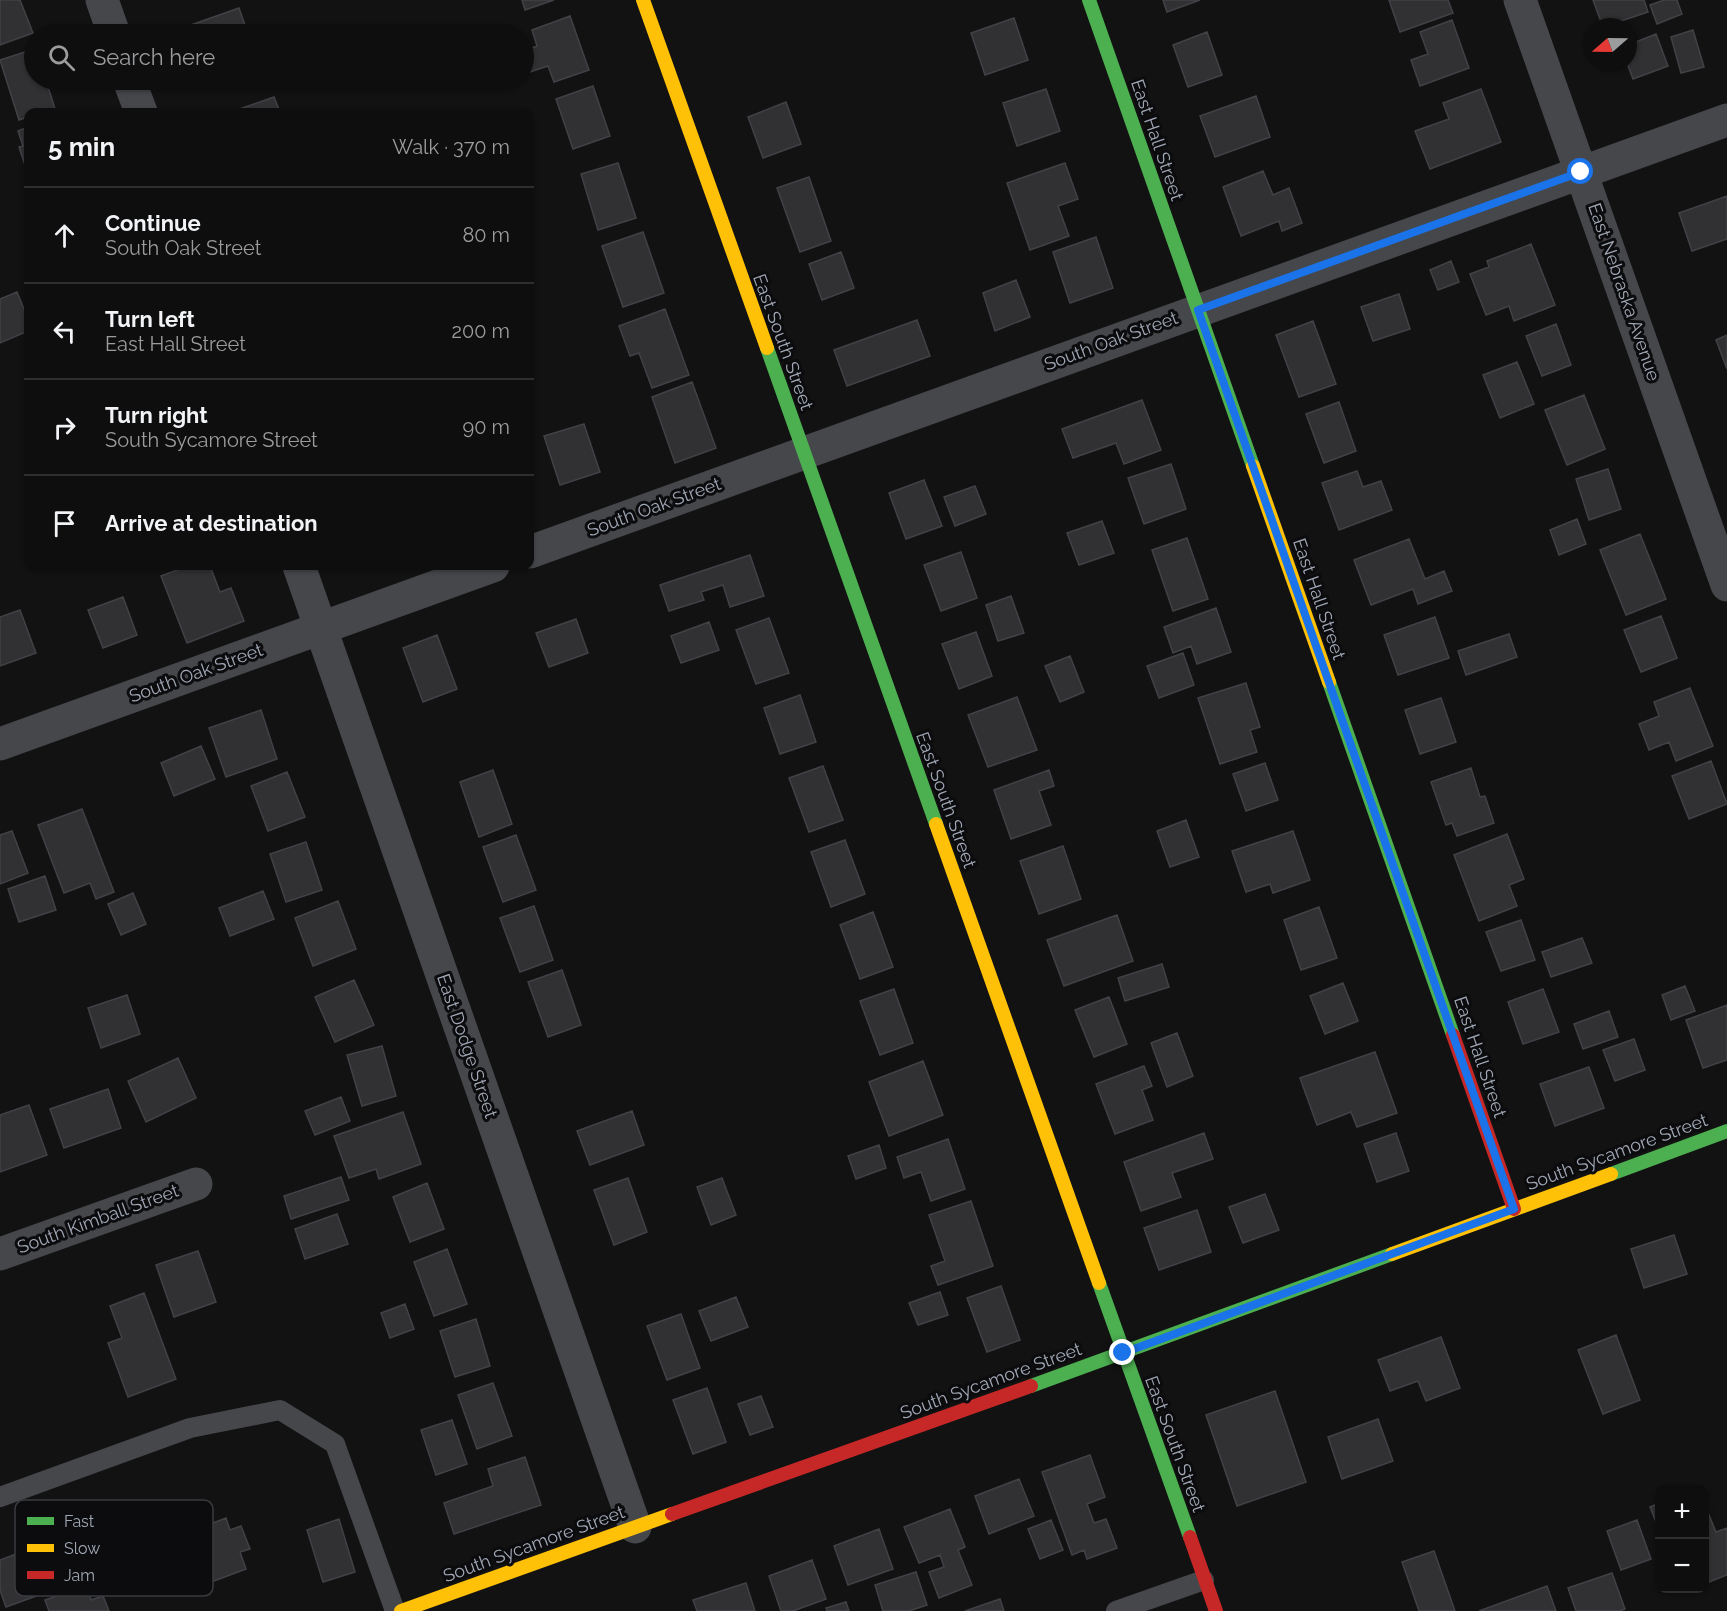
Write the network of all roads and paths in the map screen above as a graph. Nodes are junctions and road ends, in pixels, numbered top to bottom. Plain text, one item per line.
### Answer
1 (102, 0) edge
2 (643, 0) edge
3 (1089, 0) edge
4 (1520, 0) edge
5 (110, 24) edge
6 (133, 90) edge
7 (140, 108) edge
8 (1727, 120) edge
9 (1581, 172) junction
10 (1198, 310) junction
11 (803, 453) junction
12 (534, 551) edge
13 (300, 570) edge
14 (481, 570) edge
15 (1727, 585) edge
16 (321, 628) junction
17 (0, 744) edge
18 (1727, 1131) edge
19 (196, 1184) dead end
20 (1514, 1209) junction
21 (0, 1254) edge
22 (1123, 1353) junction
23 (0, 1497) edge
24 (634, 1527) junction
25 (1204, 1580) junction
26 (395, 1611) edge
27 (401, 1611) edge
28 (1116, 1611) edge
29 (1216, 1611) edge

1 - 5 street
2 - 11 street, East South Street
3 - 10 street, East Hall Street
4 - 9 street, East Nebraska Avenue
6 - 7 street
8 - 9 street, South Oak Street
9 - 10 street, South Oak Street
9 - 15 street, East Nebraska Avenue
10 - 11 street, South Oak Street
10 - 20 street, East Hall Street
11 - 12 street, South Oak Street
11 - 22 street, East South Street
13 - 16 street, East Dodge Street
14 - 16 street, South Oak Street
16 - 17 street, South Oak Street
16 - 24 street, East Dodge Street
18 - 20 street, South Sycamore Street
19 - 21 street, South Kimball Street
20 - 22 street, South Sycamore Street
22 - 24 street, South Sycamore Street
22 - 25 street, East South Street
23 - 26 lane
24 - 27 street, South Sycamore Street
25 - 28 lane
25 - 29 street, East South Street

